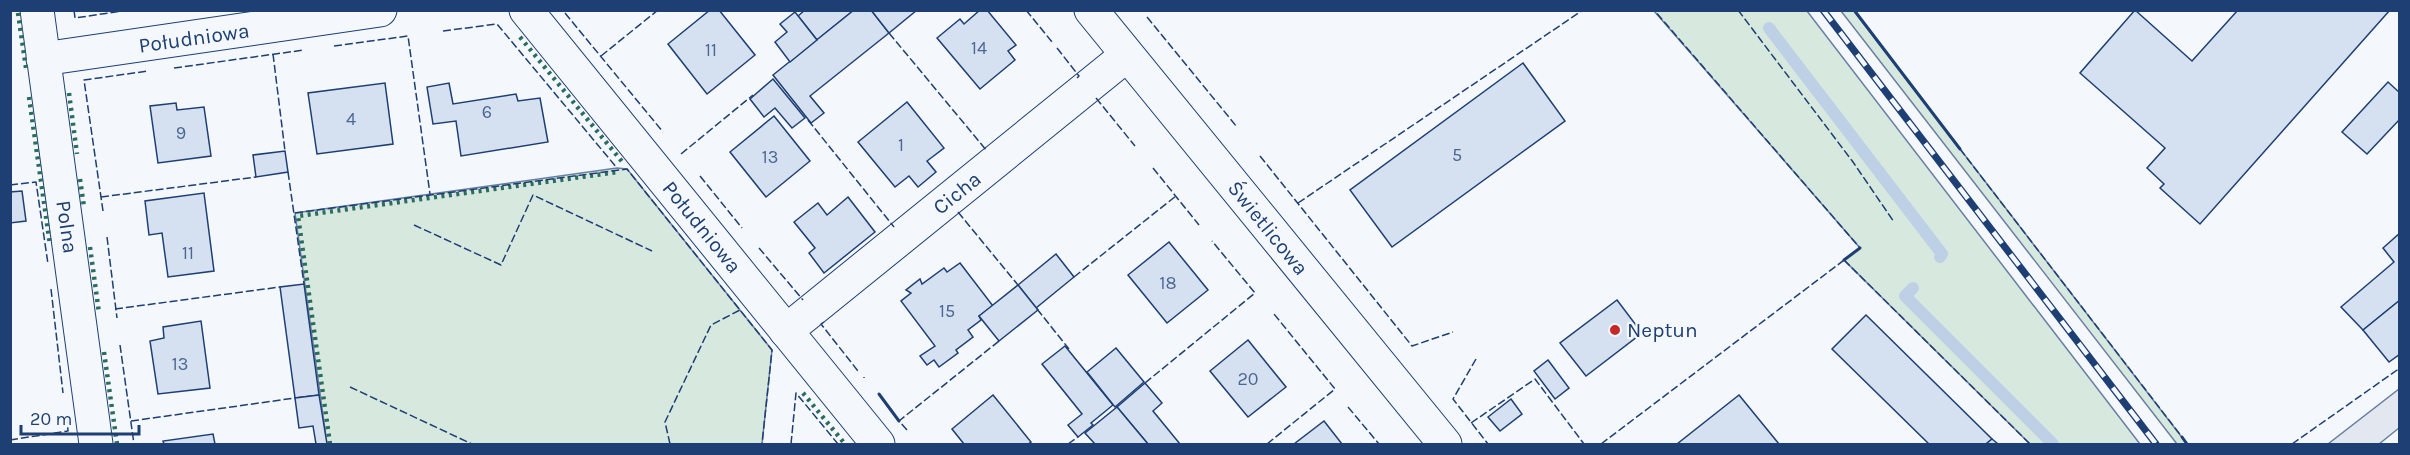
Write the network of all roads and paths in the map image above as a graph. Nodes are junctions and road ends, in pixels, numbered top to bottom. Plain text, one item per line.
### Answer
1 (36, 10) edge
2 (380, 10) edge
3 (526, 10) edge
4 (1091, 10) edge
5 (1127, 55) junction
6 (43, 59) junction
7 (786, 331) junction
8 (96, 444) edge
9 (878, 444) edge
10 (1445, 444) edge

1 - 6 street, Polna
2 - 6 street, Południowa
3 - 7 street, Południowa
4 - 5 street, Świetlicowa
5 - 7 street, Cicha
5 - 10 street, Świetlicowa
6 - 8 street, Polna
7 - 9 street, Południowa

